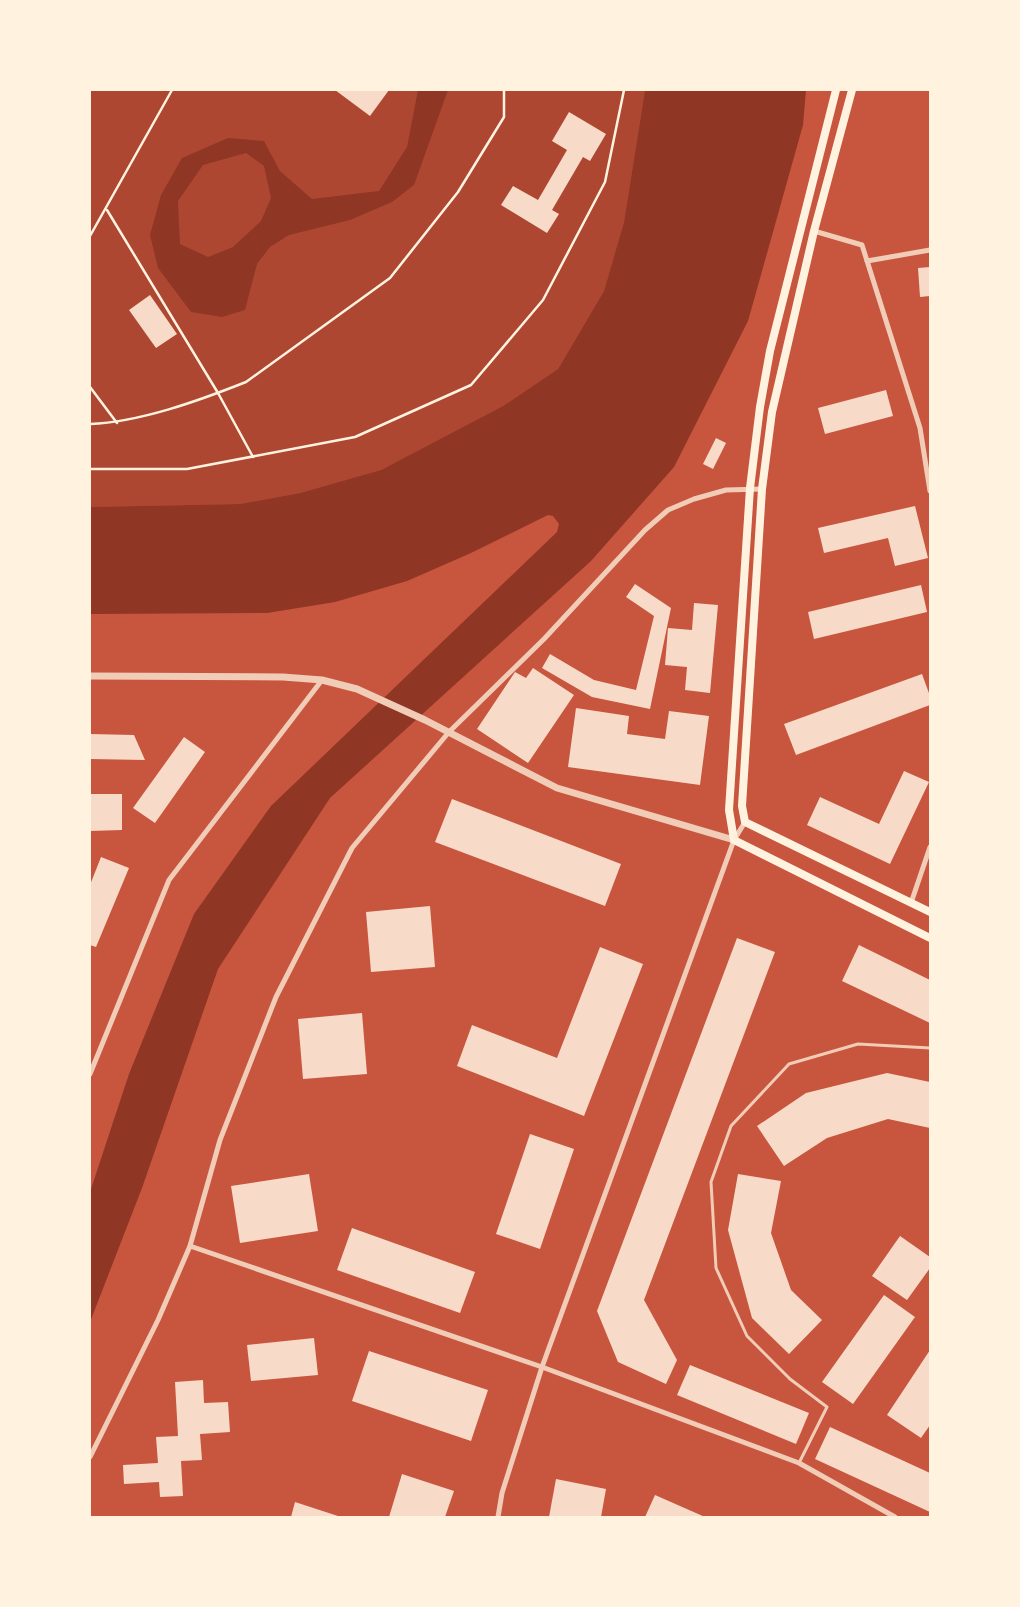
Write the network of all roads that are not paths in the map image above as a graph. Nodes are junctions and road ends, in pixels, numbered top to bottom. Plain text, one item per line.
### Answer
1 (836, 90) edge
2 (852, 90) edge
3 (814, 231) junction
4 (930, 250) edge
5 (867, 261) junction
6 (750, 488) junction
7 (762, 489) junction
8 (930, 491) edge
9 (90, 676) edge
10 (322, 680) junction
11 (449, 732) junction
12 (745, 822) junction
13 (734, 840) junction
14 (930, 847) edge
15 (912, 903) junction
16 (930, 912) edge
17 (930, 938) edge
18 (930, 1048) edge
19 (90, 1074) edge
20 (190, 1246) junction
21 (542, 1367) junction
22 (90, 1457) edge
23 (800, 1463) junction
24 (498, 1517) edge
25 (895, 1517) edge

1 - 6 main road
2 - 3 main road
3 - 5 street
3 - 7 main road
4 - 5 street
5 - 8 street
6 - 7 street
6 - 11 street
6 - 13 main road
7 - 12 main road
9 - 10 street
10 - 11 street
10 - 19 street
11 - 13 street
11 - 20 street
12 - 13 street
12 - 15 main road
13 - 17 main road
13 - 21 street
14 - 15 street
15 - 16 main road
18 - 23 lane
20 - 21 street
20 - 22 street
21 - 23 street
21 - 24 street
23 - 25 street

